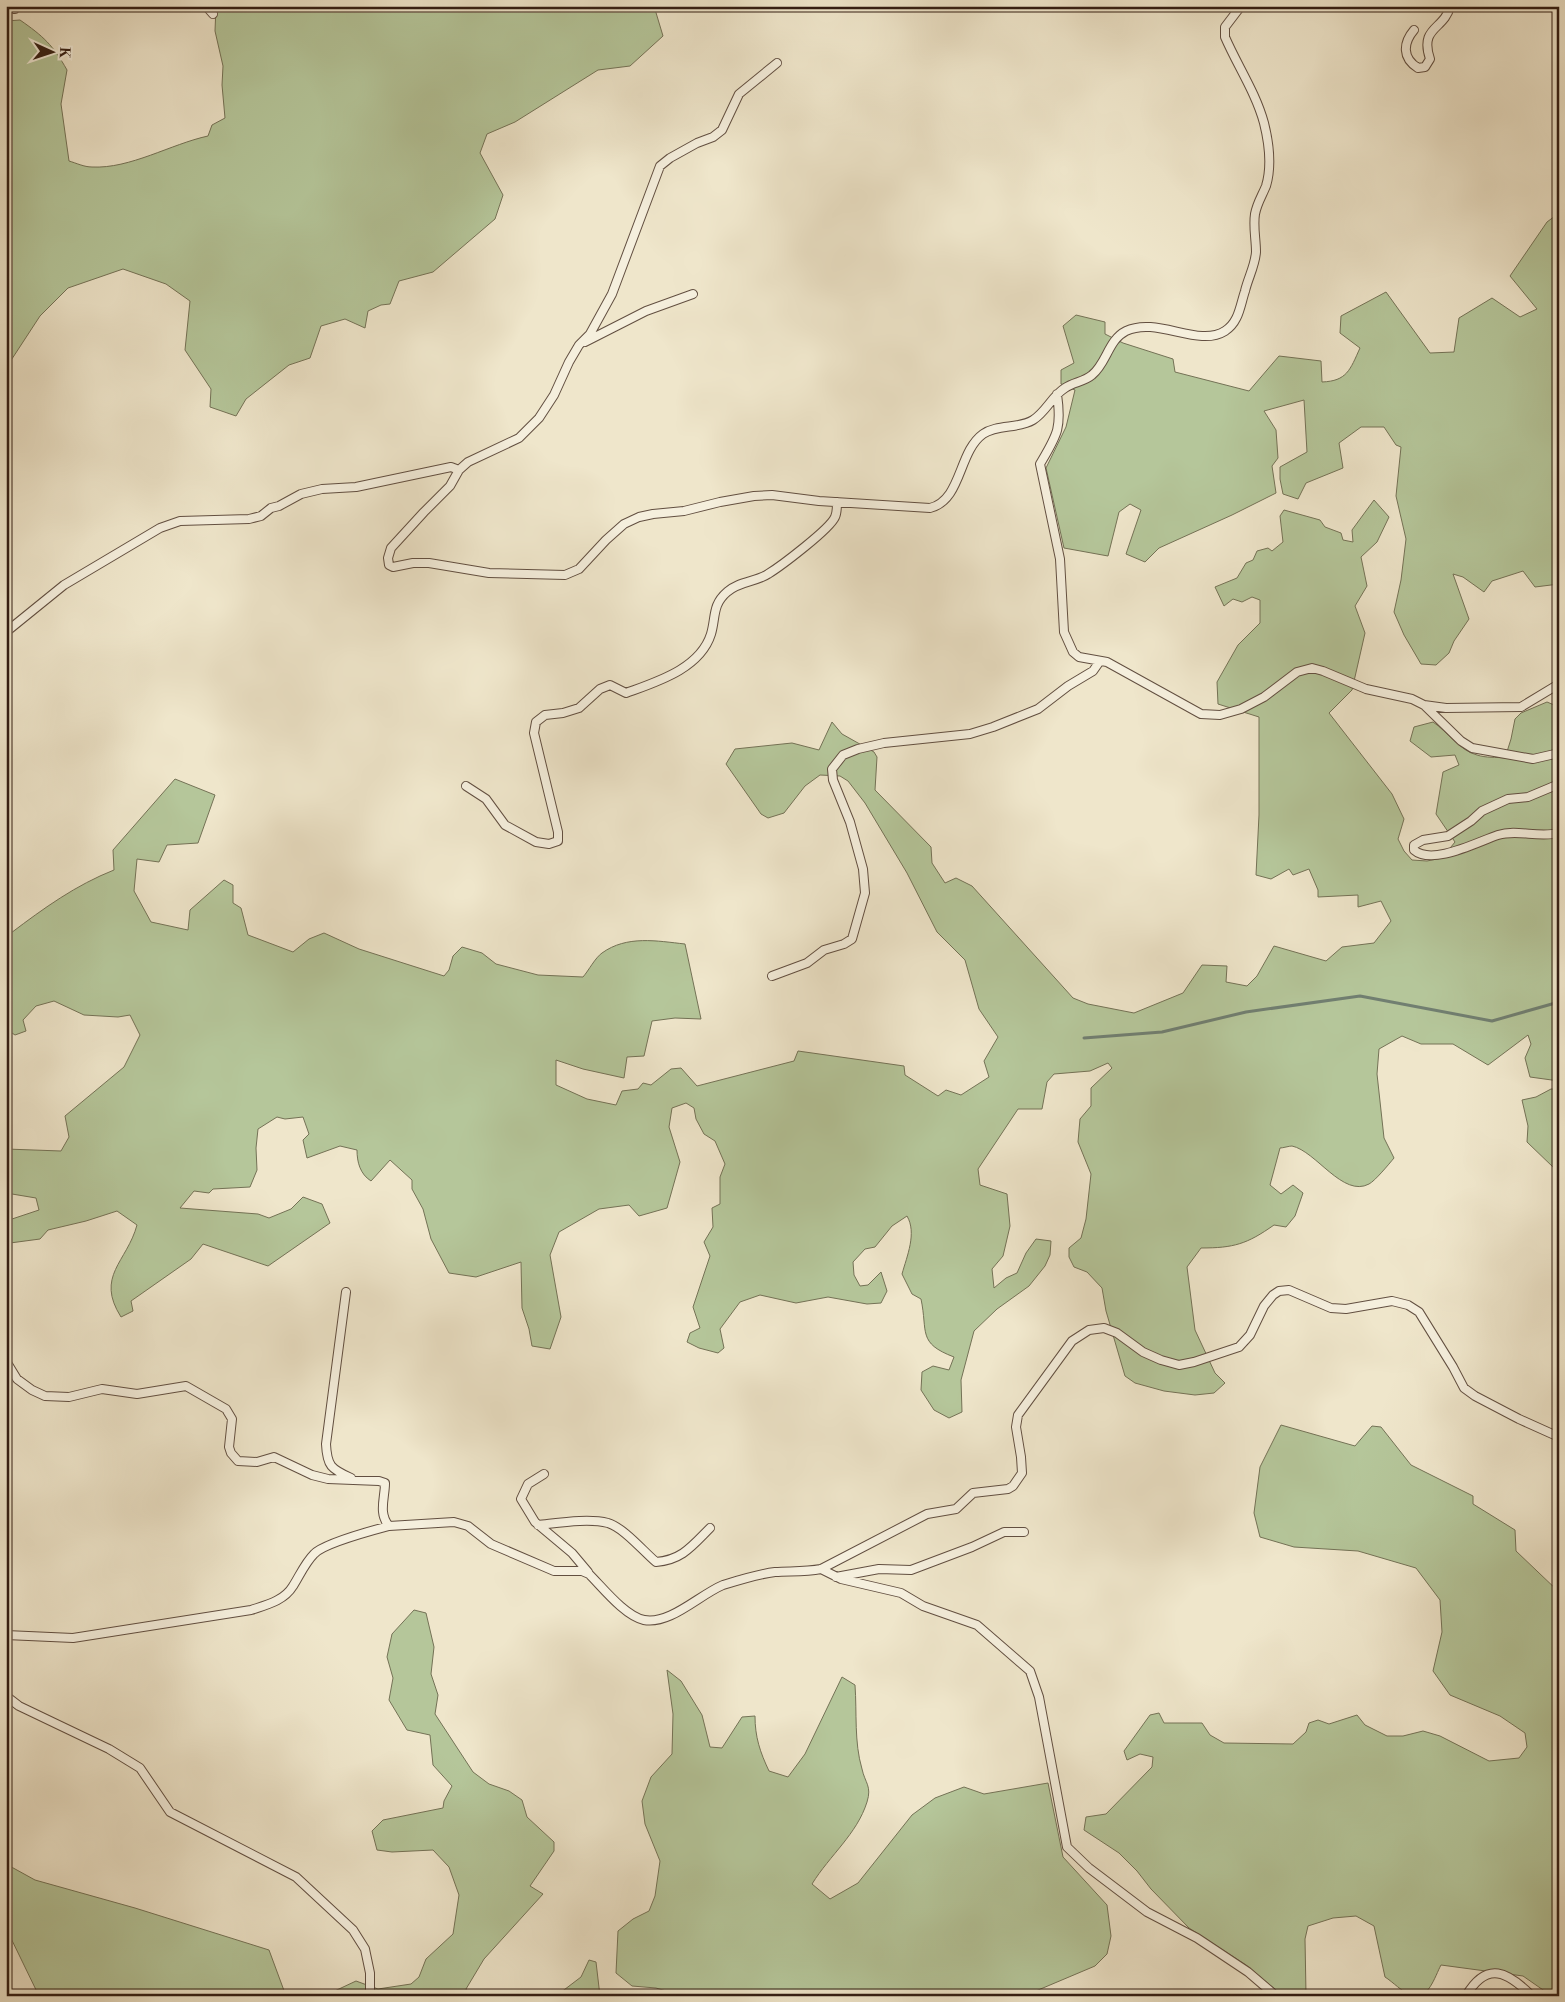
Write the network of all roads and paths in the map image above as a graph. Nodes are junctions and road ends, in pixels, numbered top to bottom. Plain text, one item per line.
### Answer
1 (17, 6) edge
2 (206, 6) edge
3 (1240, 6) edge
4 (1450, 6) edge
5 (6, 8) edge
6 (213, 14) dead end
7 (1414, 30) dead end
8 (777, 63) dead end
9 (693, 294) dead end
10 (579, 345) junction
11 (1057, 394) junction
12 (459, 470) junction
13 (837, 502) junction
14 (6, 632) edge
15 (1100, 661) junction
16 (1559, 684) edge
17 (1424, 705) junction
18 (1559, 753) edge
19 (1559, 784) edge
20 (466, 786) dead end
21 (1559, 833) edge
22 (772, 976) dead end
23 (346, 1292) dead end
24 (6, 1361) edge
25 (1559, 1437) edge
26 (544, 1474) dead end
27 (355, 1480) junction
28 (538, 1525) junction
29 (389, 1526) junction
30 (710, 1528) dead end
31 (1024, 1532) dead end
32 (821, 1569) junction
33 (590, 1574) junction
34 (836, 1577) junction
35 (6, 1635) edge
36 (6, 1696) edge
37 (370, 1996) edge
38 (1276, 1996) edge
39 (1466, 1996) edge
40 (1532, 1996) edge

1 - 5 street
2 - 6 street
3 - 11 street
4 - 7 street
8 - 10 street
9 - 10 street
10 - 12 street
11 - 13 street
11 - 15 street
12 - 13 street
12 - 14 street
13 - 20 street
15 - 17 street
15 - 22 street
16 - 17 street
17 - 18 street
19 - 21 street
23 - 27 street
24 - 27 street
25 - 32 street
26 - 28 street
27 - 29 street
28 - 30 street
28 - 33 street
29 - 33 street
29 - 35 street
31 - 34 street
32 - 33 street
32 - 34 street
34 - 38 street
36 - 37 street
39 - 40 street

